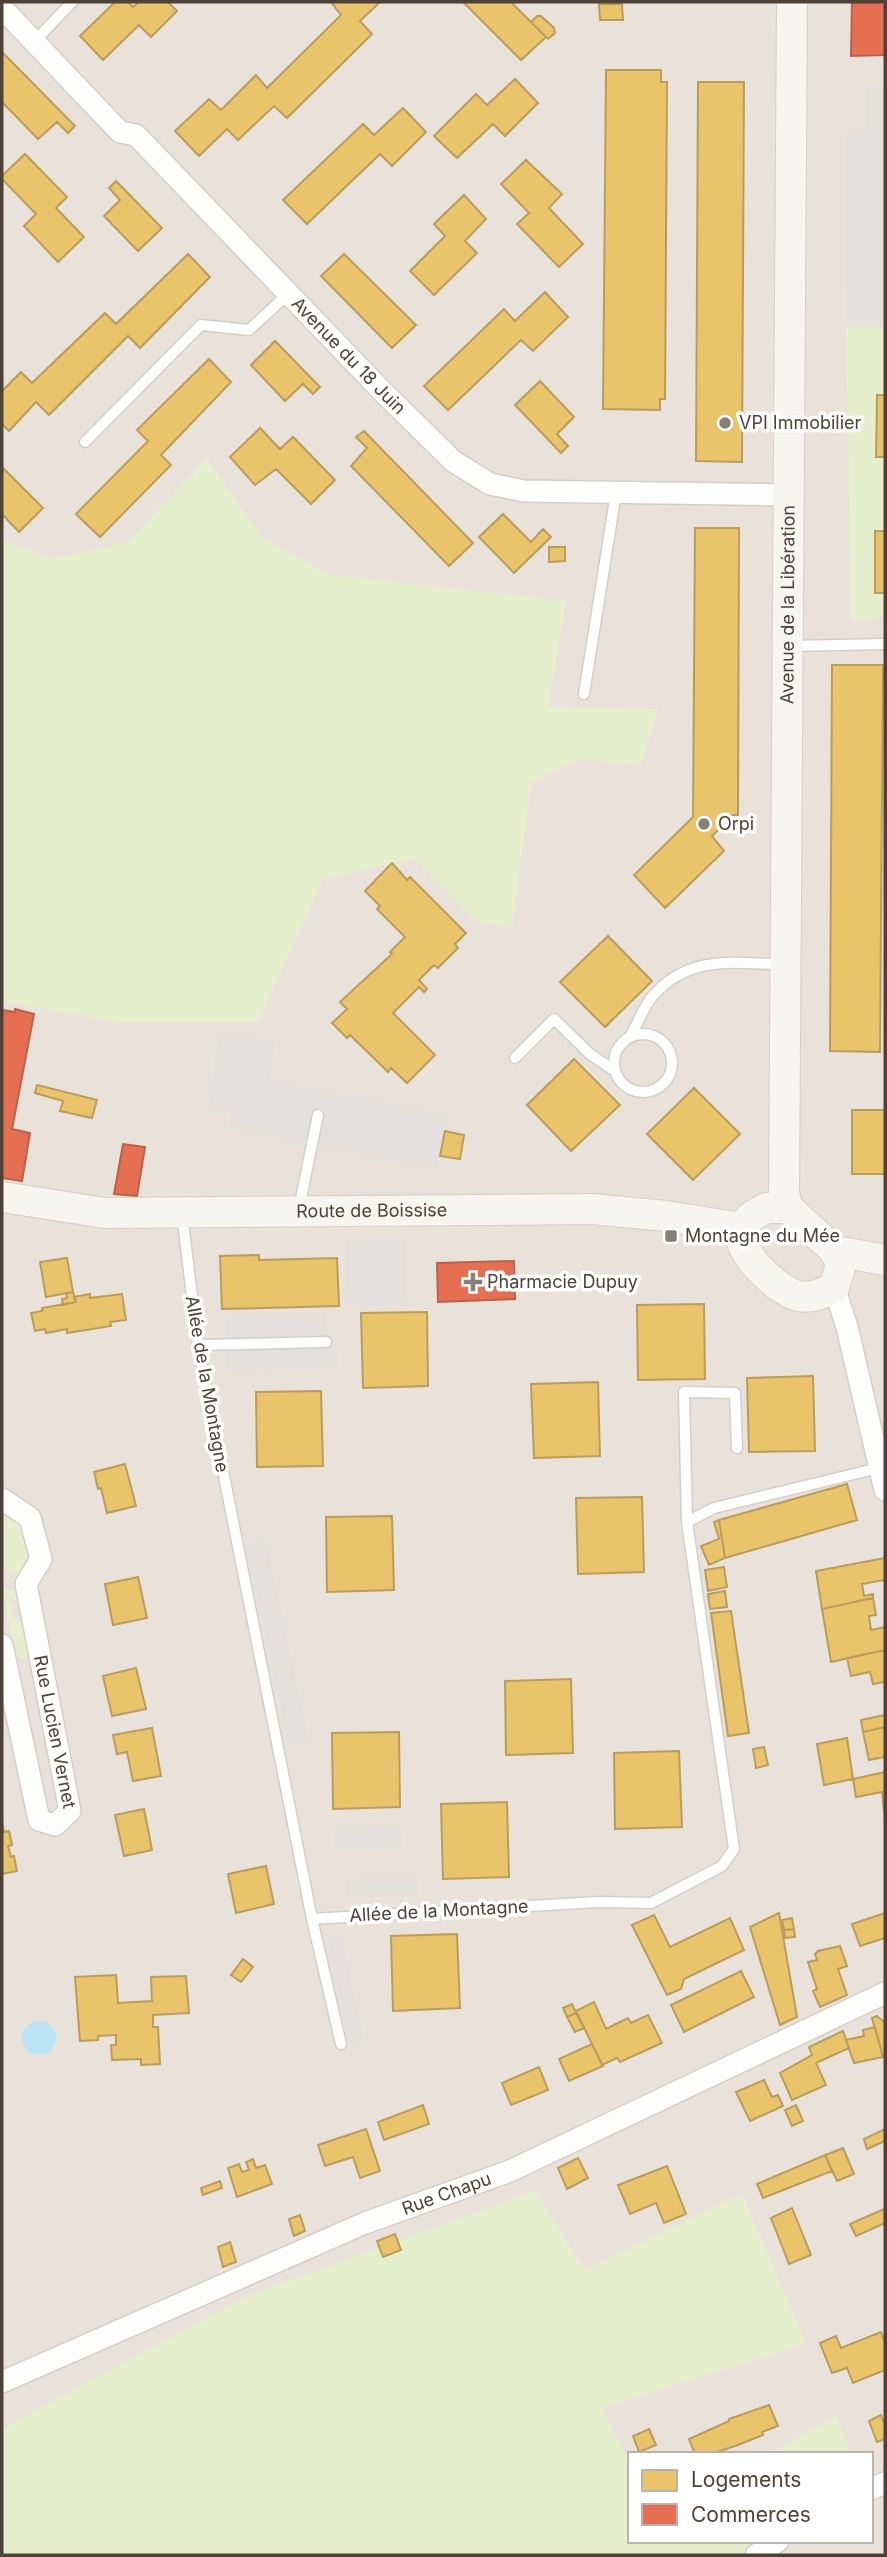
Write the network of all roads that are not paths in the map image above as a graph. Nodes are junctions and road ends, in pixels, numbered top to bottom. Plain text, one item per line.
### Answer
1 (72, 2) edge
2 (793, 2) edge
3 (2, 8) edge
4 (35, 41) junction
5 (288, 294) junction
6 (85, 442) dead end
7 (616, 493) junction
8 (790, 495) junction
9 (885, 644) edge
10 (788, 646) junction
11 (583, 694) dead end
12 (786, 964) junction
13 (630, 1037) junction
14 (515, 1058) dead end
15 (615, 1071) junction
16 (318, 1115) dead end
17 (2, 1197) edge
18 (788, 1208) junction
19 (298, 1212) junction
20 (182, 1214) junction
21 (742, 1228) junction
22 (835, 1251) junction
23 (885, 1260) edge
24 (834, 1287) junction
25 (326, 1342) dead end
26 (198, 1345) junction
27 (737, 1448) dead end
28 (882, 1467) edge
29 (885, 1490) edge
30 (2, 1496) edge
31 (687, 1522) junction
32 (2, 1645) edge
33 (312, 1919) junction
34 (885, 1993) edge
35 (341, 2044) dead end
36 (2, 2382) edge
37 (775, 2543) edge
38 (756, 2555) edge

1 - 4 lane
2 - 8 street, Avenue de la Libération
3 - 4 street, Avenue du 18 Juin
4 - 5 street, Avenue du 18 Juin
5 - 6 lane
5 - 7 street, Avenue du 18 Juin
7 - 8 street, Avenue du 18 Juin
7 - 11 lane
8 - 10 street, Avenue de la Libération
9 - 10 lane
10 - 12 street, Avenue de la Libération
12 - 13 lane
12 - 18 street, Avenue de la Libération
13 - 15 lane
13 - 15 lane
14 - 15 lane
16 - 19 lane
17 - 20 street, Route de Boissise
18 - 21 street
18 - 22 street
19 - 20 street, Route de Boissise
19 - 21 street, Route de Boissise
20 - 26 lane, Allée de la Montagne
21 - 24 street
22 - 23 street
22 - 24 street
24 - 28 street
25 - 26 lane
26 - 33 lane, Allée de la Montagne
27 - 31 lane, Allée de la Montagne
28 - 29 street
28 - 31 lane
30 - 32 street, Rue Lucien Vernet
31 - 33 lane, Allée de la Montagne
33 - 35 lane
34 - 36 street, Rue Chapu
37 - 38 street

